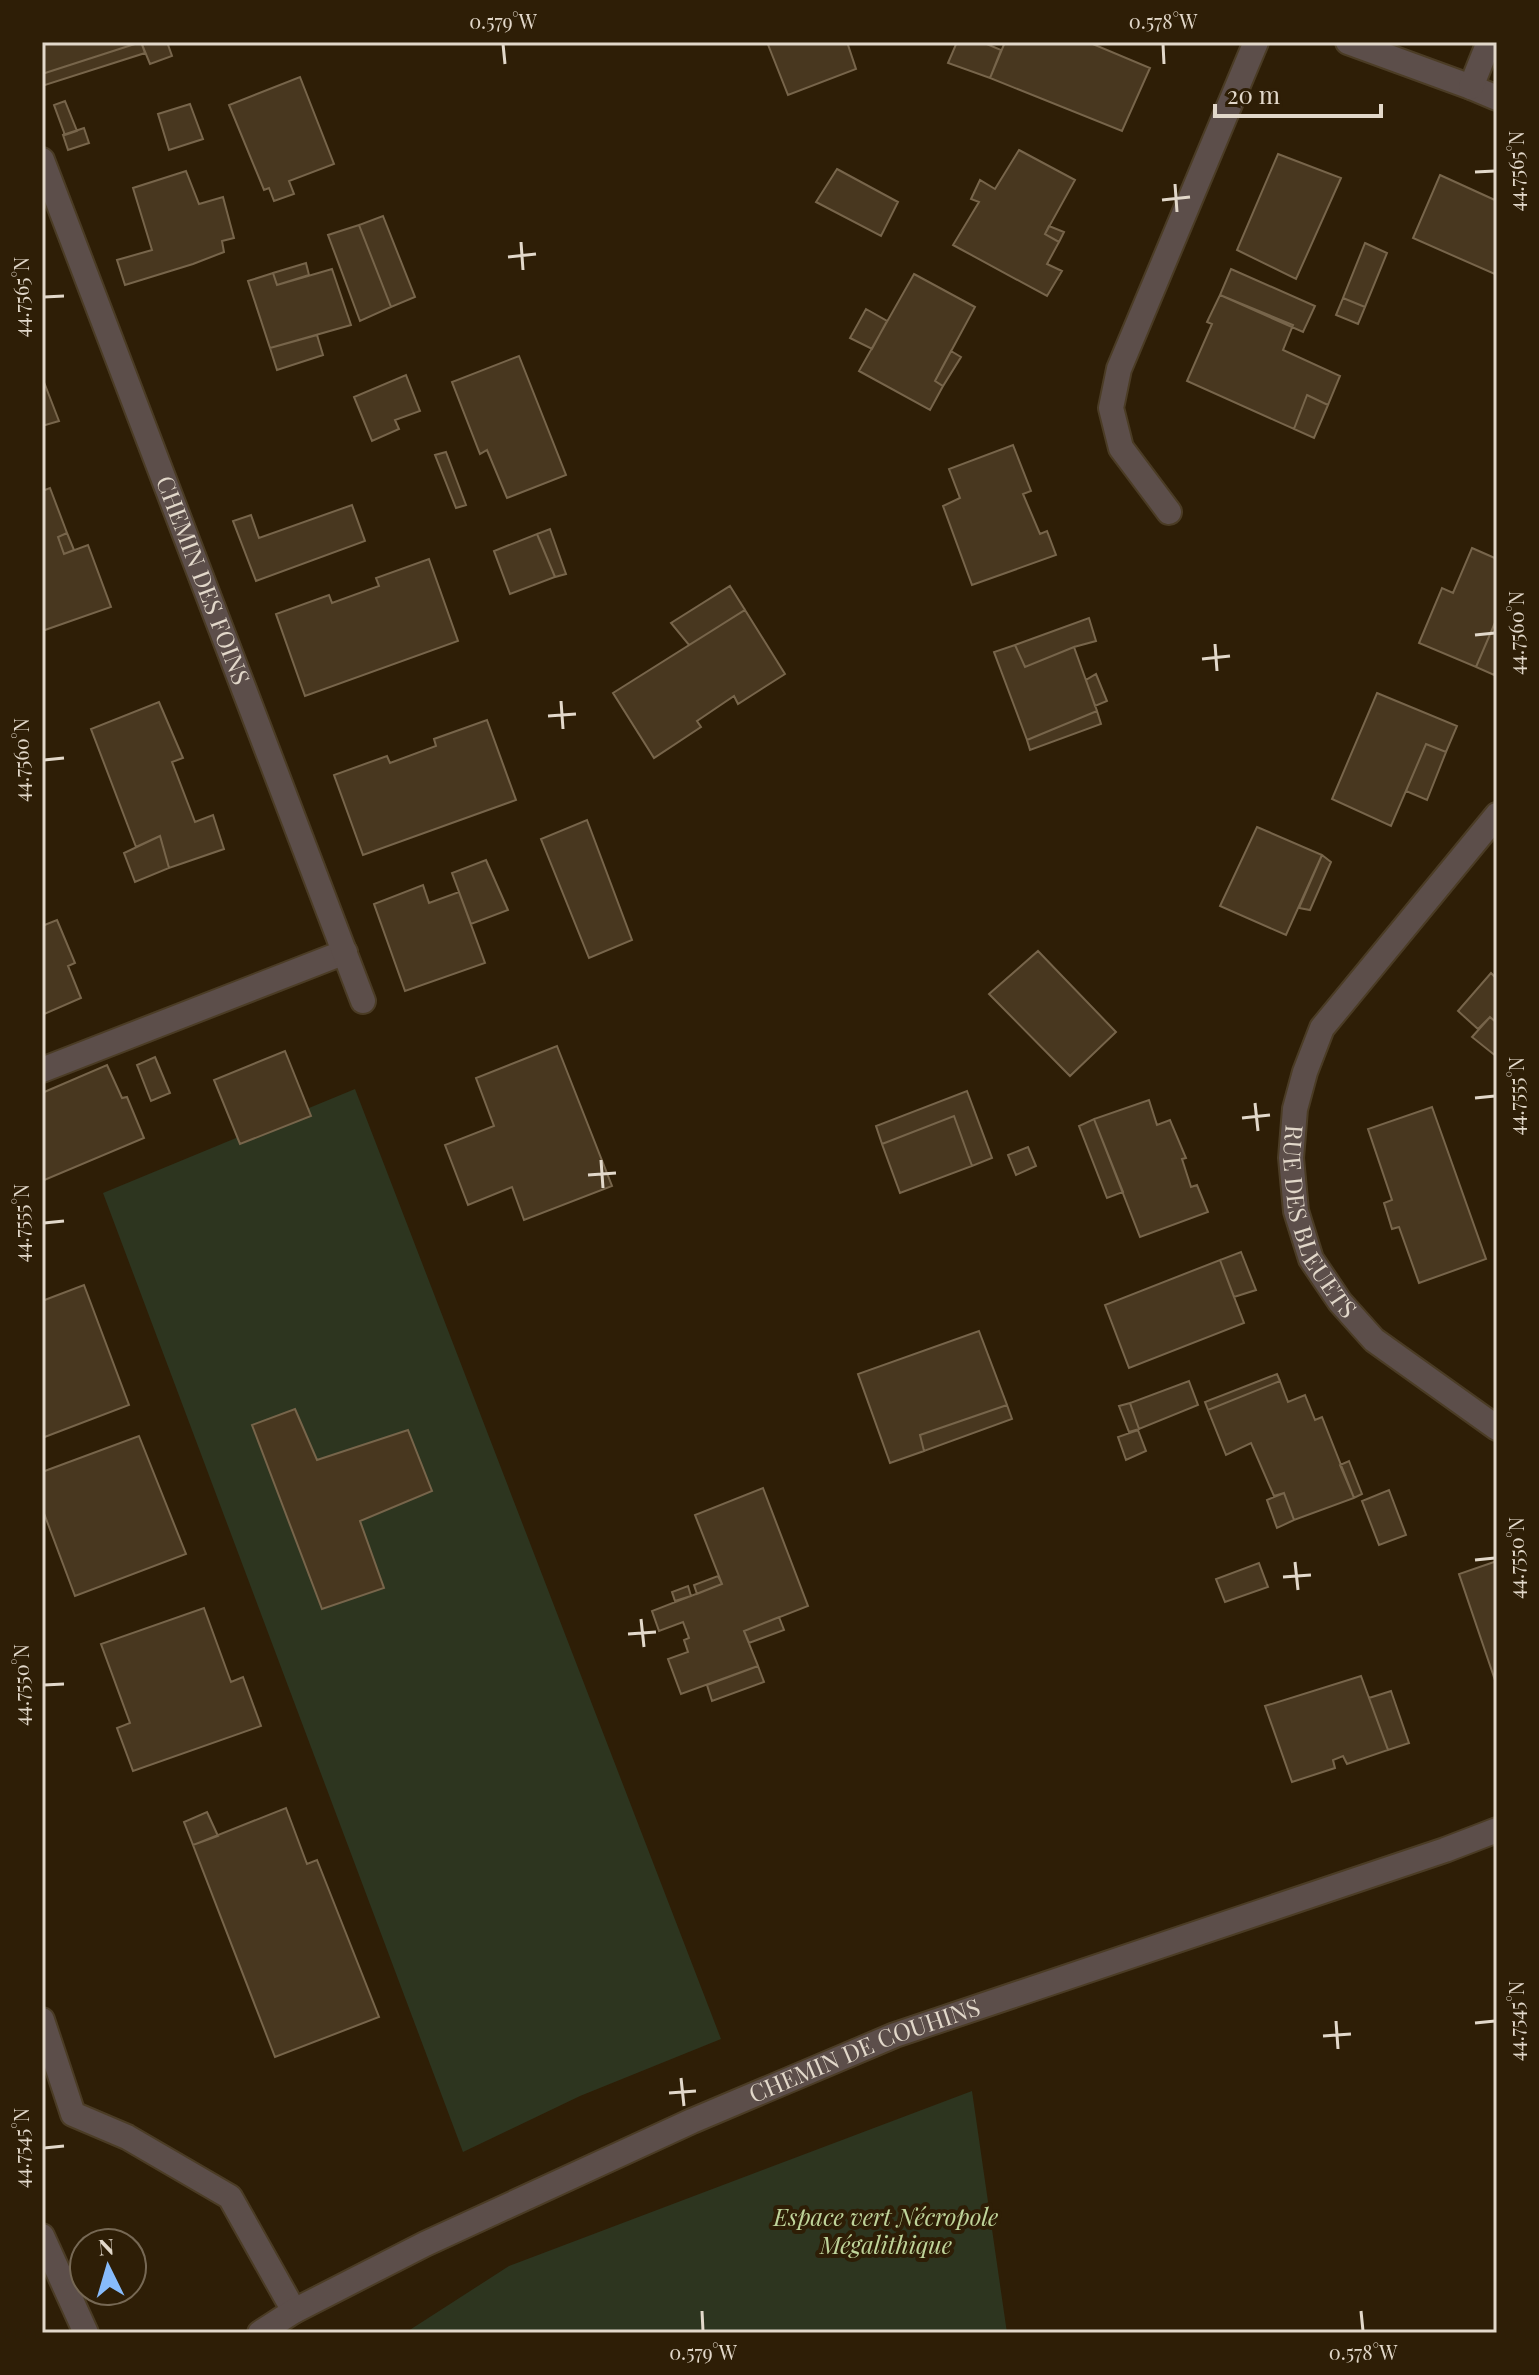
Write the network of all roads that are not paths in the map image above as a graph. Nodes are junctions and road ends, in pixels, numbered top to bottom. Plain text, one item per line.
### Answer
1 (1256, 42) edge
2 (1348, 42) edge
3 (1489, 42) edge
4 (1471, 87) junction
5 (1497, 98) edge
6 (42, 160) edge
7 (1169, 512) dead end
8 (1497, 815) edge
9 (345, 952) junction
10 (363, 1001) dead end
11 (42, 1070) edge
12 (1497, 1428) edge
13 (1497, 1830) edge
14 (42, 2020) edge
15 (42, 2236) edge
16 (294, 2311) junction
17 (86, 2333) edge
18 (260, 2333) edge

1 - 7 street
2 - 4 street
3 - 4 street
4 - 5 street
6 - 9 street, CHEMIN DES FOINS
8 - 12 street, RUE DES BLEUETS
9 - 10 street, CHEMIN DES FOINS
9 - 11 street
13 - 16 street, CHEMIN DE COUHINS
14 - 16 street
15 - 17 street
16 - 18 street, CHEMIN DE COUHINS

